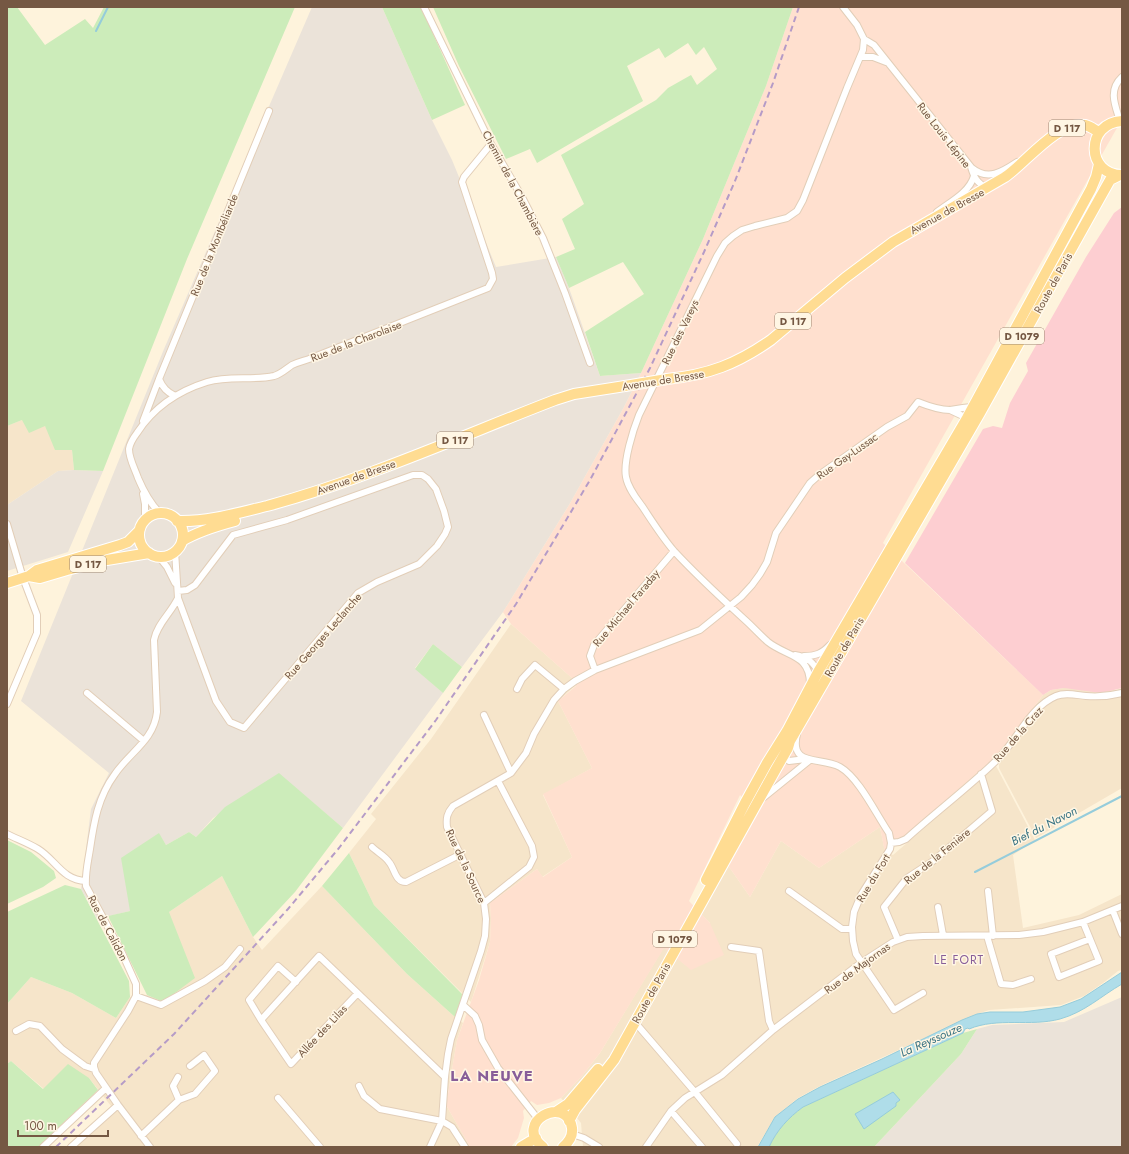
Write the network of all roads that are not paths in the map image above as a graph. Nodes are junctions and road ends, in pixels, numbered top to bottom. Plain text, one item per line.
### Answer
1 (424, 7) edge
2 (843, 7) edge
3 (864, 39) junction
4 (861, 57) junction
5 (886, 62) junction
6 (1122, 77) edge
7 (269, 111) dead end
8 (1121, 121) edge
9 (1099, 132) junction
10 (491, 144) junction
11 (1039, 148) junction
12 (1099, 164) junction
13 (971, 167) junction
14 (1121, 175) edge
15 (974, 176) junction
16 (988, 188) junction
17 (906, 234) junction
18 (590, 363) dead end
19 (159, 379) junction
20 (175, 396) junction
21 (973, 406) junction
22 (950, 410) junction
23 (966, 418) junction
24 (142, 425) junction
25 (142, 486) junction
26 (287, 500) junction
27 (161, 514) junction
28 (145, 520) junction
29 (177, 522) junction
30 (7, 524) edge
31 (139, 531) junction
32 (182, 541) junction
33 (674, 551) junction
34 (175, 552) junction
35 (149, 554) junction
36 (159, 557) junction
37 (26, 577) junction
38 (7, 583) edge
39 (178, 591) junction
40 (178, 598) junction
41 (730, 606) junction
42 (847, 623) junction
43 (792, 655) junction
44 (804, 656) junction
45 (806, 665) junction
46 (594, 670) junction
47 (831, 670) junction
48 (818, 672) junction
49 (517, 688) dead end
50 (564, 689) junction
51 (87, 693) dead end
52 (812, 693) junction
53 (1122, 693) edge
54 (7, 704) edge
55 (484, 715) dead end
56 (799, 726) junction
57 (787, 731) junction
58 (144, 741) junction
59 (783, 756) junction
60 (800, 756) junction
61 (808, 760) junction
62 (767, 763) junction
63 (511, 773) junction
64 (981, 774) junction
65 (498, 781) junction
66 (757, 803) junction
67 (7, 834) edge
68 (891, 843) junction
69 (372, 847) dead end
70 (461, 854) junction
71 (86, 881) junction
72 (790, 890) dead end
73 (988, 892) dead end
74 (484, 902) junction
75 (1122, 906) edge
76 (938, 908) dead end
77 (1113, 911) junction
78 (1083, 922) junction
79 (852, 929) junction
80 (1122, 934) edge
81 (943, 935) junction
82 (990, 936) junction
83 (1090, 939) junction
84 (898, 940) junction
85 (731, 947) dead end
86 (240, 949) dead end
87 (862, 962) junction
88 (1031, 979) dead end
89 (296, 982) junction
90 (922, 993) dead end
91 (358, 994) junction
92 (136, 996) junction
93 (463, 1006) junction
94 (261, 1020) junction
95 (633, 1024) junction
96 (772, 1030) junction
97 (16, 1031) dead end
98 (190, 1066) dead end
99 (94, 1069) junction
100 (445, 1076) junction
101 (178, 1077) dead end
102 (359, 1086) dead end
103 (106, 1088) junction
104 (694, 1091) junction
105 (278, 1098) dead end
106 (179, 1100) junction
107 (118, 1105) junction
108 (671, 1111) junction
109 (556, 1112) junction
110 (538, 1119) junction
111 (442, 1121) junction
112 (569, 1121) junction
113 (572, 1134) junction
114 (141, 1136) junction
115 (536, 1138) junction
116 (737, 1144) dead end
117 (146, 1146) edge
118 (43, 1147) edge
119 (71, 1147) edge
120 (319, 1147) edge
121 (430, 1147) edge
122 (465, 1147) edge
123 (521, 1147) edge
124 (543, 1147) edge
125 (563, 1147) edge
126 (599, 1147) edge
127 (646, 1147) edge
128 (702, 1147) edge

1 - 10 street, Chemin de la Chambière
2 - 3 street
3 - 4 street, Rue des Vareys
3 - 5 street, Rue Louis Lépine
4 - 5 street
4 - 33 street, Rue des Vareys
5 - 13 street, Rue Louis Lépine
6 - 8 street
7 - 19 street, Rue de la Montbéliarde
8 - 9 main road
9 - 11 main road, Avenue de Bresse / D 117
9 - 12 main road
10 - 18 street, Chemin de la Chambière
10 - 20 street, Rue de la Charolaise
11 - 13 street
11 - 16 main road, Avenue de Bresse / D 117
12 - 14 main road
12 - 21 main road, Route de Paris / D 1079
13 - 15 street, Rue Louis Lépine
14 - 47 main road, Route de Paris / D 1079
15 - 16 street
15 - 17 street, Rue Louis Lépine
16 - 17 main road, Avenue de Bresse / D 117
17 - 26 main road, Avenue de Bresse / D 117, bridge
19 - 20 street
19 - 24 street, Rue de la Montbéliarde
20 - 24 street, Rue de la Charolaise
21 - 22 street, Rue Gay-Lussac
21 - 23 main road, Route de Paris / D 1079
22 - 23 street, Rue Gay-Lussac
22 - 41 street, Rue Gay-Lussac
23 - 42 main road, Route de Paris / D 1079
24 - 25 street, Rue de la Charolaise
25 - 27 street
25 - 28 street
26 - 29 main road, Avenue de Bresse / D 117
26 - 32 main road, Avenue de Bresse / D 117
27 - 28 main road
27 - 29 main road
28 - 31 main road
29 - 32 main road
30 - 37 street
31 - 35 main road
31 - 37 main road, D 117
32 - 34 main road
33 - 41 street, Rue des Vareys
33 - 46 street, Rue Michael Faraday
34 - 36 main road
34 - 39 street, Rue de Calidon
35 - 36 main road
35 - 37 main road, D 117
36 - 39 street, Rue de Calidon
37 - 38 main road, D 117
37 - 54 street
39 - 40 street, Rue de Calidon
39 - 40 street, Rue Georges Leclanche
40 - 58 street, Rue de Calidon
41 - 43 street, Rue des Vareys
41 - 46 street, Rue de la Source
42 - 44 street, Rue des Vareys
42 - 48 main road, Route de Paris / D 1079
43 - 44 street, Rue des Vareys
43 - 45 street, Rue des Vareys
44 - 48 street
45 - 48 street, Rue des Vareys
45 - 52 street
46 - 50 street, Rue de la Source
47 - 48 street
47 - 52 main road, Route de Paris / D 1079
48 - 52 main road, Route de Paris / D 1079
49 - 50 street
50 - 63 street, Rue de la Source
51 - 58 street
52 - 56 main road, Route de Paris / D 1079
52 - 57 main road, Route de Paris / D 1079
53 - 64 street, Rue de la Craz
55 - 63 street
56 - 59 main road, Route de Paris / D 1079
56 - 60 street
57 - 59 street
57 - 62 main road, Route de Paris / D 1079
58 - 71 street, Rue de Calidon
59 - 60 street, Rue du Fort
59 - 61 street, Rue du Fort
59 - 62 street, Rue du Fort
59 - 66 main road, Route de Paris / D 1079
60 - 61 street, Rue du Fort
61 - 66 street
61 - 68 street, Rue du Fort
62 - 109 main road, Route de Paris / D 1079
63 - 65 street, Rue de la Source
64 - 68 street, Rue de la Craz
64 - 84 street, Rue de la Fenière
65 - 70 street, Rue de la Source
65 - 74 street
66 - 95 main road, Route de Paris / D 1079
67 - 71 street
68 - 79 street, Rue du Fort
69 - 70 street
70 - 74 street, Rue de la Source
71 - 92 street, Rue de Calidon
72 - 79 street
73 - 82 street
74 - 93 street, Rue de la Source
75 - 77 street, Rue de Majornas
76 - 81 street
77 - 78 street, Rue de Majornas
77 - 80 street
78 - 82 street, Rue de Majornas
78 - 83 street
79 - 87 street, Rue du Fort
81 - 82 street, Rue de Majornas
81 - 84 street, Rue de Majornas
82 - 88 street
83 - 83 street
84 - 87 street, Rue de Majornas
85 - 96 street
86 - 92 street
87 - 90 street, Rue du Fort
87 - 96 street, Rue de Majornas
89 - 91 street
89 - 94 street
89 - 94 street, Allée des Lilas
91 - 94 street, Allée des Lilas
91 - 100 street
92 - 99 street
93 - 100 street, Rue de la Source
93 - 110 street
95 - 104 street
95 - 112 main road, Route de Paris / D 1079
96 - 104 street, Rue de Majornas
97 - 99 street
98 - 106 street
99 - 103 street
100 - 111 street, Rue de la Source
101 - 106 street
102 - 111 street
103 - 107 street
103 - 118 street
104 - 108 street, Rue de Majornas
104 - 116 street
105 - 120 street
106 - 114 street
107 - 114 street
107 - 119 street
108 - 127 street, Rue de Majornas
108 - 128 street
109 - 110 main road, Route de Paris
109 - 112 main road
110 - 115 main road
111 - 121 street
111 - 122 street
112 - 113 main road
113 - 125 main road
113 - 126 street
114 - 117 street
115 - 123 main road
115 - 124 main road

